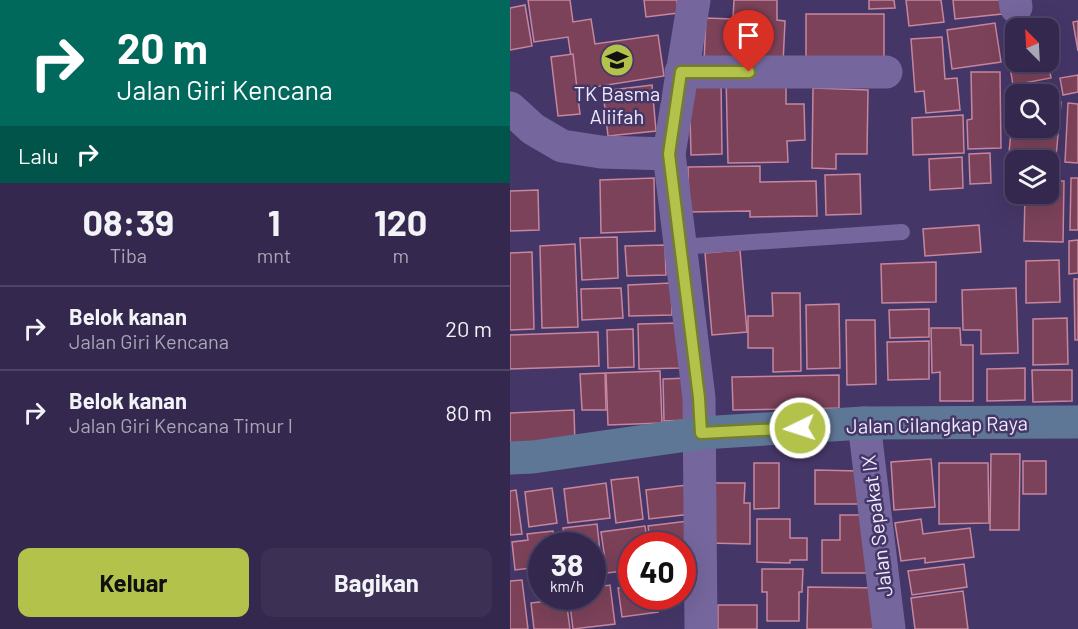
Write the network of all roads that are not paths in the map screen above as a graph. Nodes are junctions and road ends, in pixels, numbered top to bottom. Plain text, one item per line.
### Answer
1 (694, 0) edge
2 (681, 72) junction
3 (886, 72) dead end
4 (510, 108) edge
5 (669, 154) junction
6 (902, 232) dead end
7 (679, 247) junction
8 (1078, 422) edge
9 (864, 423) junction
10 (701, 433) junction
11 (510, 458) edge
12 (701, 629) edge
13 (888, 629) edge

1 - 2 street
2 - 3 street
2 - 5 street
4 - 5 street
5 - 7 street
6 - 7 lane
7 - 10 street
8 - 9 street, Jalan Cilangkap Raya
9 - 10 street, Jalan Cilangkap Raya
9 - 13 street, Jalan Sepakat IX
10 - 11 street, Jalan Cilangkap Raya
10 - 12 street

